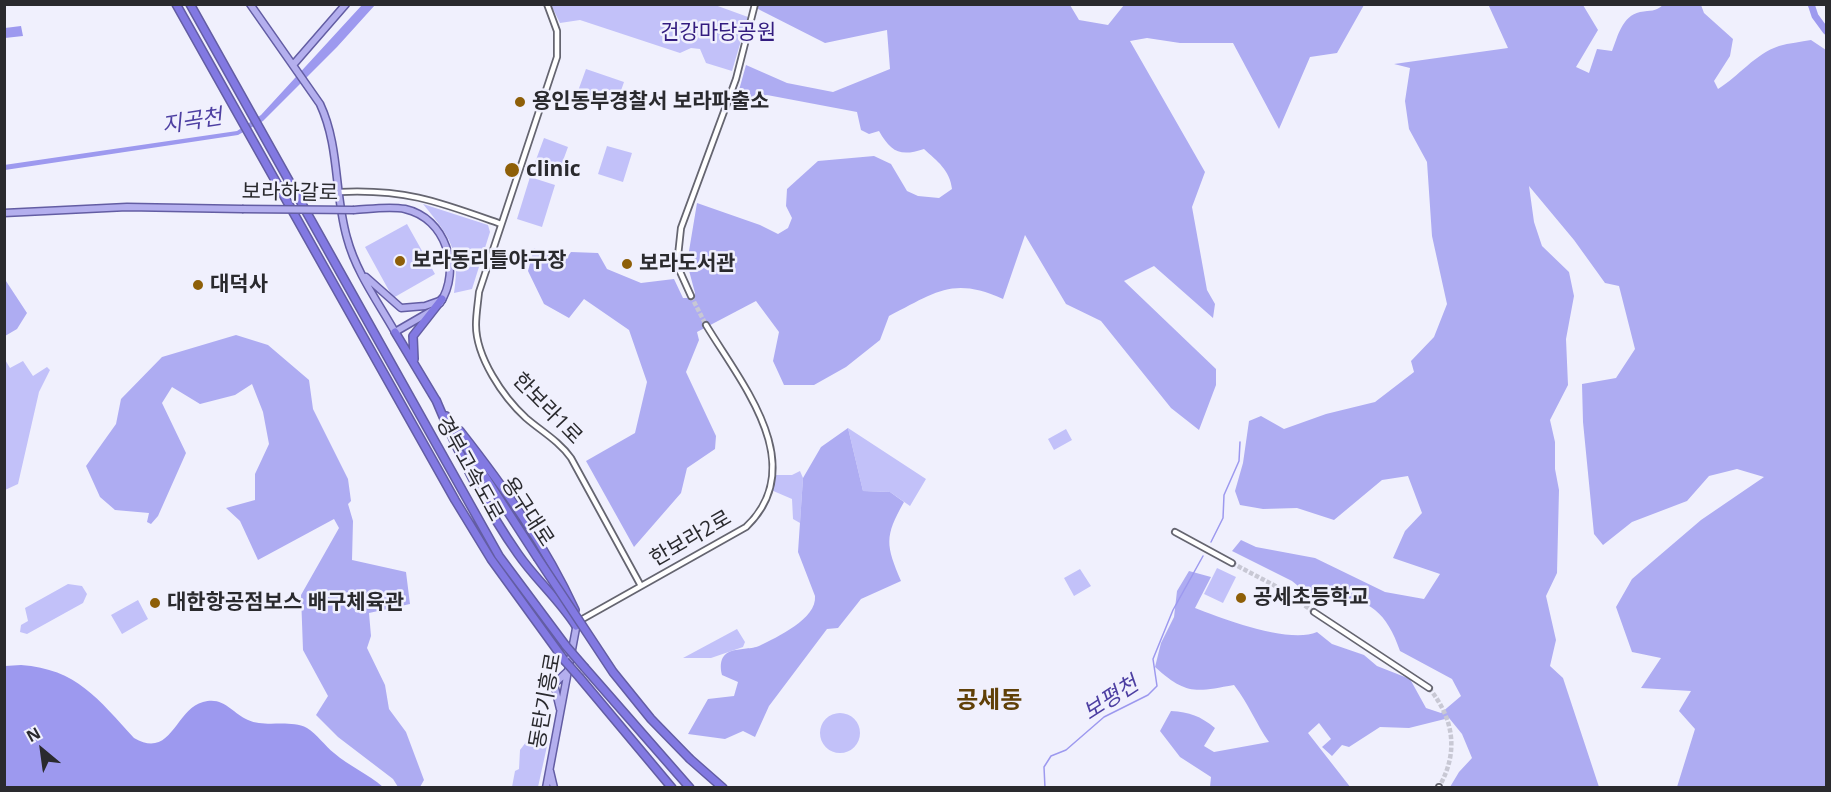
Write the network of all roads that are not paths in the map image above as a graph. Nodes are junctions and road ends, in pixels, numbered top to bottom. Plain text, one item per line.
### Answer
1 (176, 4) edge
2 (190, 4) edge
3 (250, 4) edge
4 (346, 4) edge
5 (546, 4) edge
6 (755, 4) edge
7 (294, 67) junction
8 (340, 192) junction
9 (4, 213) edge
10 (501, 224) junction
11 (361, 273) junction
12 (691, 296) tunnel mouth
13 (442, 299) junction
14 (706, 325) tunnel mouth
15 (395, 332) junction
16 (414, 362) junction
17 (436, 400) junction
18 (1174, 532) dead end
19 (549, 556) junction
20 (1232, 563) tunnel mouth
21 (531, 571) junction
22 (641, 586) junction
23 (1314, 612) tunnel mouth
24 (578, 623) junction
25 (569, 669) junction
26 (1429, 688) tunnel mouth
27 (561, 716) junction
28 (550, 769) junction
29 (546, 788) edge
30 (554, 788) edge
31 (672, 788) edge
32 (690, 788) edge
33 (723, 788) edge

1 - 31 highway, 경부고속도로, bridge
2 - 32 highway, 경부고속도로, bridge
3 - 7 main road
4 - 7 main road
5 - 10 street, 한보라1로
6 - 12 street
7 - 8 main road, 용구대로
8 - 10 street
8 - 11 main road, 용구대로
9 - 13 main road, 보라하갈로, bridge
10 - 22 street, 한보라1로
11 - 13 main road
11 - 15 main road, 용구대로
13 - 15 main road
13 - 16 highway
14 - 22 street, 한보라2로
15 - 16 highway, 용구대로
16 - 17 highway, 용구대로
17 - 19 highway
17 - 21 highway
17 - 33 highway, 용구대로, bridge
18 - 20 street
19 - 21 highway
19 - 24 highway
21 - 24 highway
22 - 24 street, 한보라2로
23 - 26 street
24 - 25 main road, 동탄기흥로
25 - 27 main road, 동탄기흥로
25 - 27 main road
27 - 28 main road, 동탄기흥로
28 - 29 main road, 동탄기흥로
28 - 30 main road

